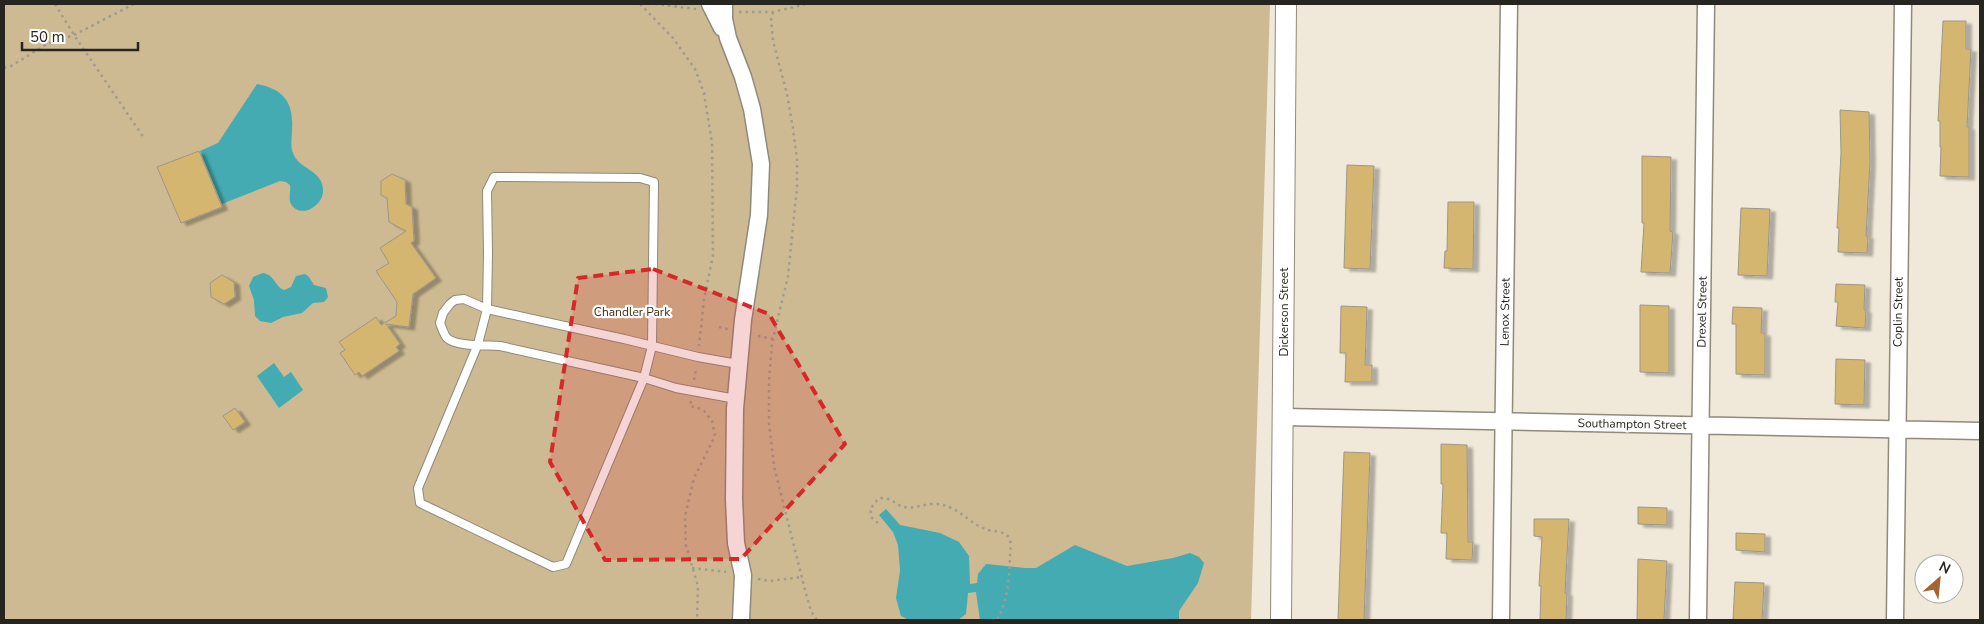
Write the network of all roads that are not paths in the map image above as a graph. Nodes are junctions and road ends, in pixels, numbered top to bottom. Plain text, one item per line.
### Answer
1 (710, 4) edge
2 (724, 4) edge
3 (1286, 4) edge
4 (1509, 4) edge
5 (1706, 4) edge
6 (1903, 4) edge
7 (728, 38) junction
8 (487, 309) junction
9 (478, 344) junction
10 (652, 346) junction
11 (738, 364) junction
12 (644, 378) junction
13 (736, 399) junction
14 (1284, 417) junction
15 (1504, 422) junction
16 (1700, 426) junction
17 (1897, 430) junction
18 (1980, 431) edge
19 (742, 620) edge
20 (1280, 620) edge
21 (1501, 620) edge
22 (1698, 620) edge
23 (1895, 620) edge

1 - 7 street
2 - 7 street
3 - 14 street, Dickerson Street
4 - 15 street, Lenox Street
5 - 16 street, Drexel Street
6 - 17 street, Coplin Street
7 - 11 street
8 - 9 lane
8 - 9 lane
8 - 10 lane
8 - 10 lane
9 - 12 lane
9 - 12 lane
10 - 11 lane
10 - 12 lane
11 - 13 street
12 - 13 lane
13 - 19 street
14 - 15 street, Southampton Street
14 - 20 street, Dickerson Street
15 - 16 street, Southampton Street
15 - 21 street, Lenox Street
16 - 17 street, Southampton Street
16 - 22 street, Drexel Street
17 - 18 street, Southampton Street
17 - 23 street, Coplin Street

